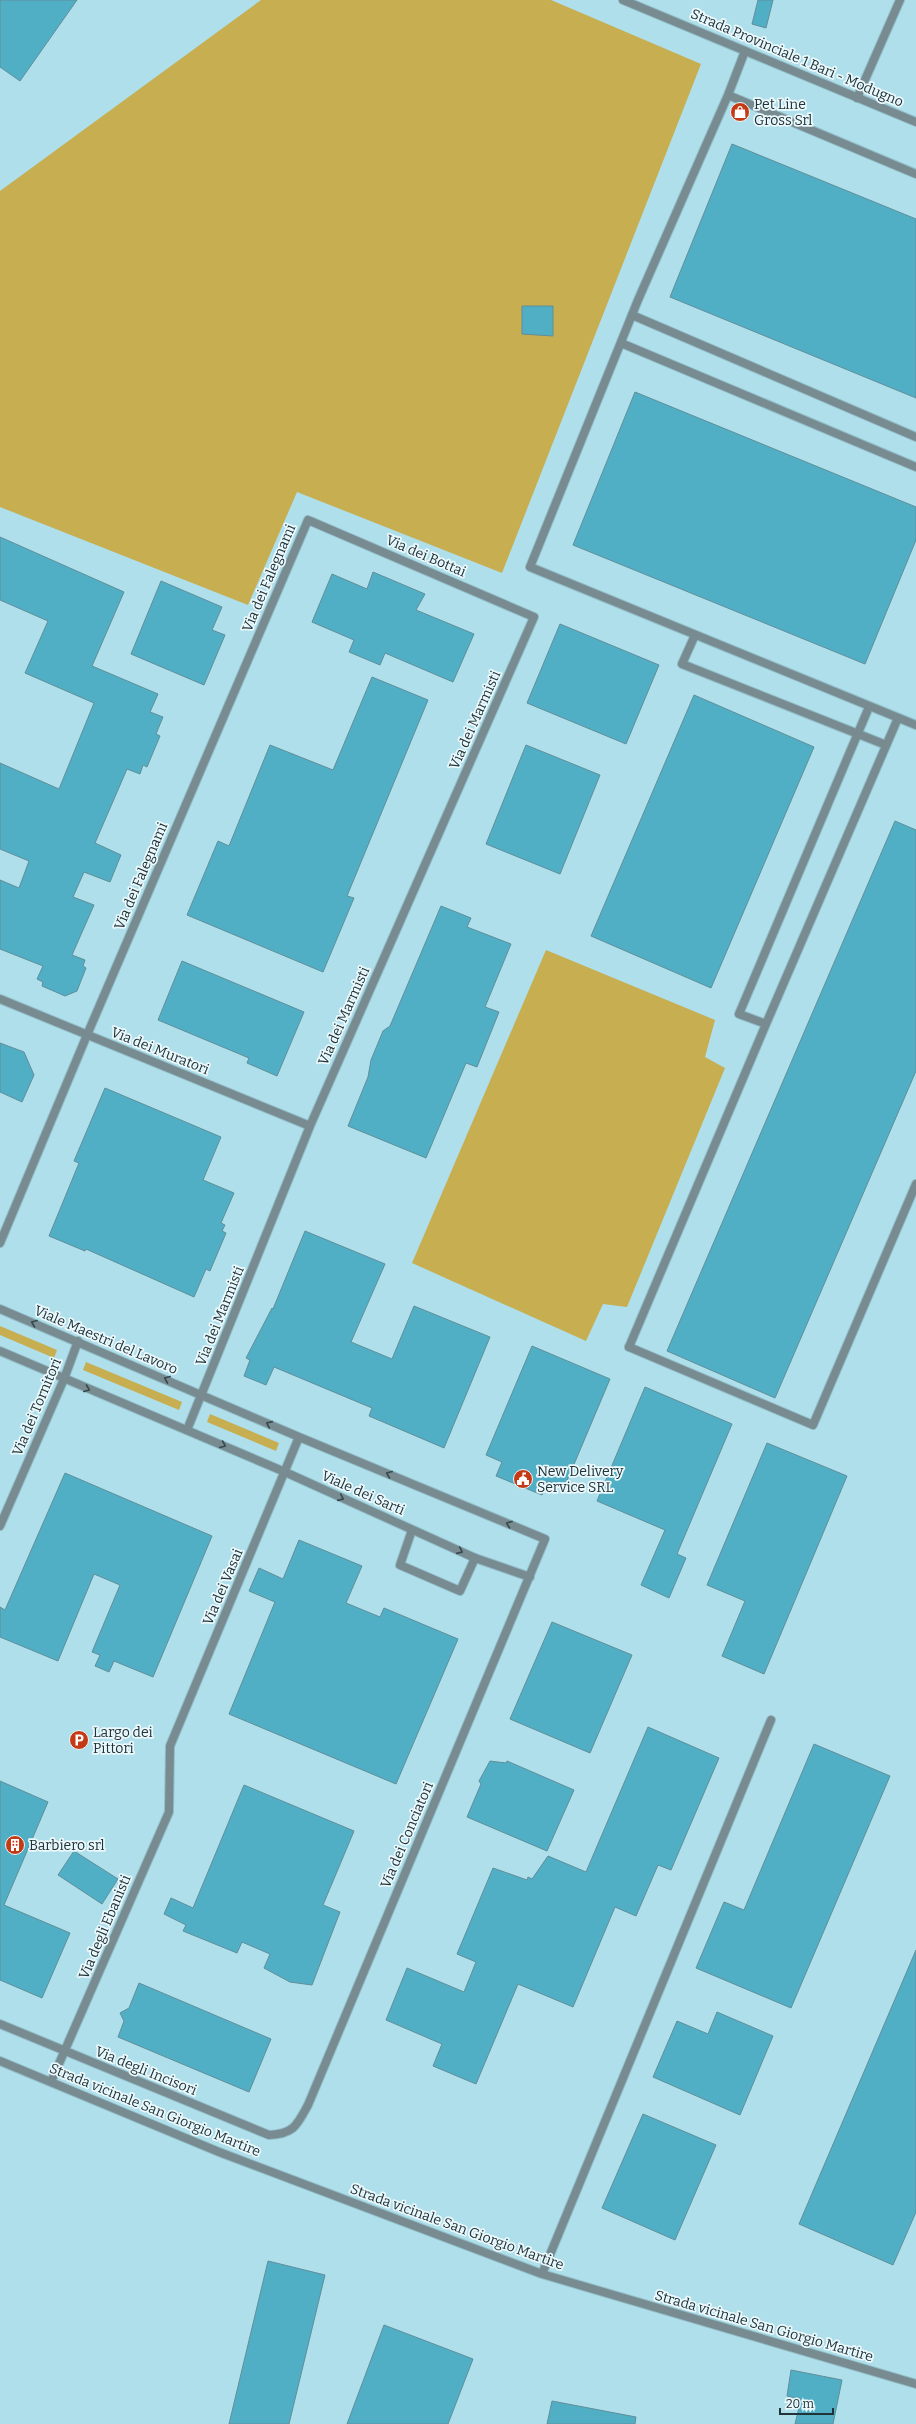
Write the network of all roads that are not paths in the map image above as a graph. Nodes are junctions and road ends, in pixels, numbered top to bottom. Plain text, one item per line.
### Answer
1 (623, 0) edge
2 (900, 0) edge
3 (745, 51) junction
4 (728, 95) junction
5 (857, 98) junction
6 (916, 122) edge
7 (916, 174) edge
8 (632, 315) junction
9 (621, 343) junction
10 (916, 437) edge
11 (916, 467) edge
12 (308, 520) joint
13 (534, 617) joint
14 (695, 635) junction
15 (869, 707) junction
16 (898, 718) junction
17 (916, 725) edge
18 (858, 734) junction
19 (886, 745) junction
20 (0, 999) edge
21 (766, 1024) junction
22 (87, 1035) junction
23 (310, 1126) junction
24 (916, 1184) edge
25 (0, 1243) edge
26 (0, 1309) edge
27 (78, 1341) junction
28 (0, 1351) edge
29 (64, 1379) junction
30 (202, 1394) junction
31 (187, 1430) junction
32 (299, 1438) junction
33 (285, 1472) junction
34 (0, 1526) edge
35 (412, 1530) junction
36 (546, 1539) joint
37 (475, 1558) junction
38 (530, 1577) junction
39 (771, 1720) dead end
40 (169, 1812) joint
41 (0, 2024) edge
42 (66, 2052) junction
43 (0, 2061) edge
44 (51, 2082) junction
45 (283, 2135) joint
46 (542, 2274) junction
47 (916, 2384) edge

1 - 3 street, Strada Provinciale 1 Bari - Modugno
2 - 5 street
3 - 4 street
3 - 5 street, Strada Provinciale 1 Bari - Modugno
4 - 7 street
4 - 8 street
5 - 6 street, Strada Provinciale 1 Bari - Modugno
8 - 9 street
8 - 10 street
9 - 11 street
9 - 14 street
12 - 13 street, Via dei Bottai
12 - 22 street, Via dei Falegnami
13 - 23 street, Via dei Marmisti
14 - 15 street
14 - 18 street
15 - 16 street
15 - 18 street
16 - 17 street
16 - 19 street
18 - 19 street
18 - 21 street
19 - 21 street
20 - 22 street, Via dei Muratori
21 - 24 street
22 - 23 street, Via dei Muratori
22 - 25 street, Via dei Falegnami
23 - 30 street, Via dei Marmisti
27 -> 26 street, Viale Maestri del Lavoro
27 - 29 street, Via dei Tornitori
30 -> 27 street, Viale Maestri del Lavoro
28 - 29 street
29 -> 31 street
29 - 34 street, Via dei Tornitori
30 - 31 street, Via dei Marmisti
32 -> 30 street, Viale dei Sarti
31 -> 33 street, Viale dei Sarti
32 - 33 street, Via dei Vasai
36 -> 32 street, Viale dei Sarti
33 -> 35 street, Viale dei Sarti
33 - 40 street, Via dei Vasai
35 -> 37 street, Viale dei Sarti
35 - 37 street
36 - 38 street, Via dei Conciatori
37 - 38 street, Viale dei Sarti
38 - 45 street, Via dei Conciatori
39 - 46 street
40 - 42 street, Via degli Ebanisti
41 - 42 street, Via degli Incisori
42 - 44 street, Via degli Ebanisti
42 - 45 street, Via degli Incisori
43 - 44 street, Strada vicinale San Giorgio Martire
44 - 46 street, Strada vicinale San Giorgio Martire
46 - 47 street, Strada vicinale San Giorgio Martire

